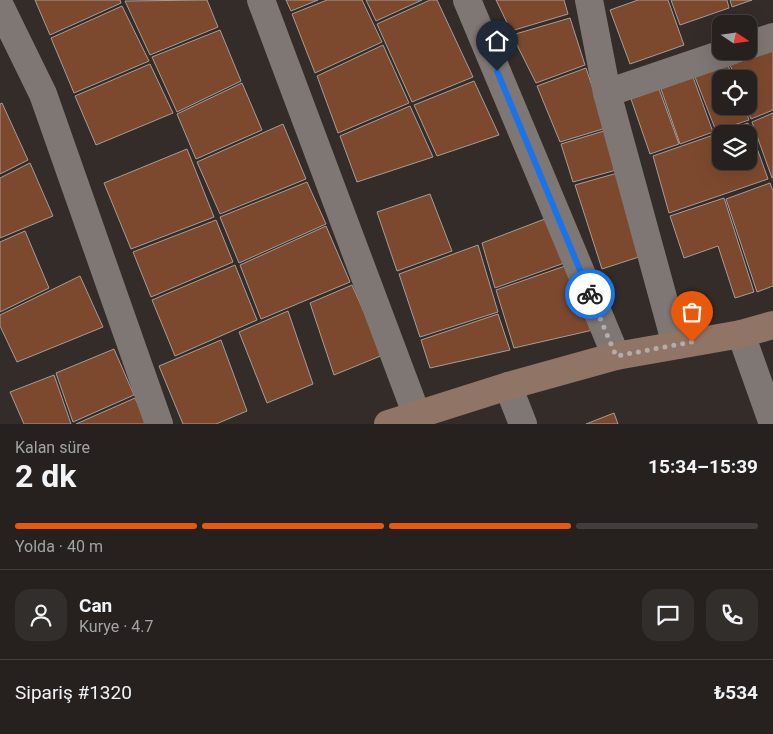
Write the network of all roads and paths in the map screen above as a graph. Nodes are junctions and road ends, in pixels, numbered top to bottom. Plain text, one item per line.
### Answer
1 (261, 0) edge
2 (467, 0) edge
3 (589, 0) edge
4 (0, 6) edge
5 (773, 37) edge
6 (758, 42) edge
7 (712, 57) edge
8 (607, 93) junction
9 (773, 325) edge
10 (741, 334) junction
11 (676, 345) junction
12 (616, 356) junction
13 (508, 386) junction
14 (416, 413) junction
15 (159, 424) edge
16 (388, 424) edge
17 (523, 424) edge
18 (773, 424) edge

1 - 14 street
2 - 12 street
3 - 8 street
4 - 15 street
5 - 6 street
7 - 8 street
8 - 11 street
9 - 10 main road
10 - 11 main road
10 - 18 street
11 - 12 main road
12 - 13 main road
13 - 14 main road
13 - 17 street
14 - 16 main road

